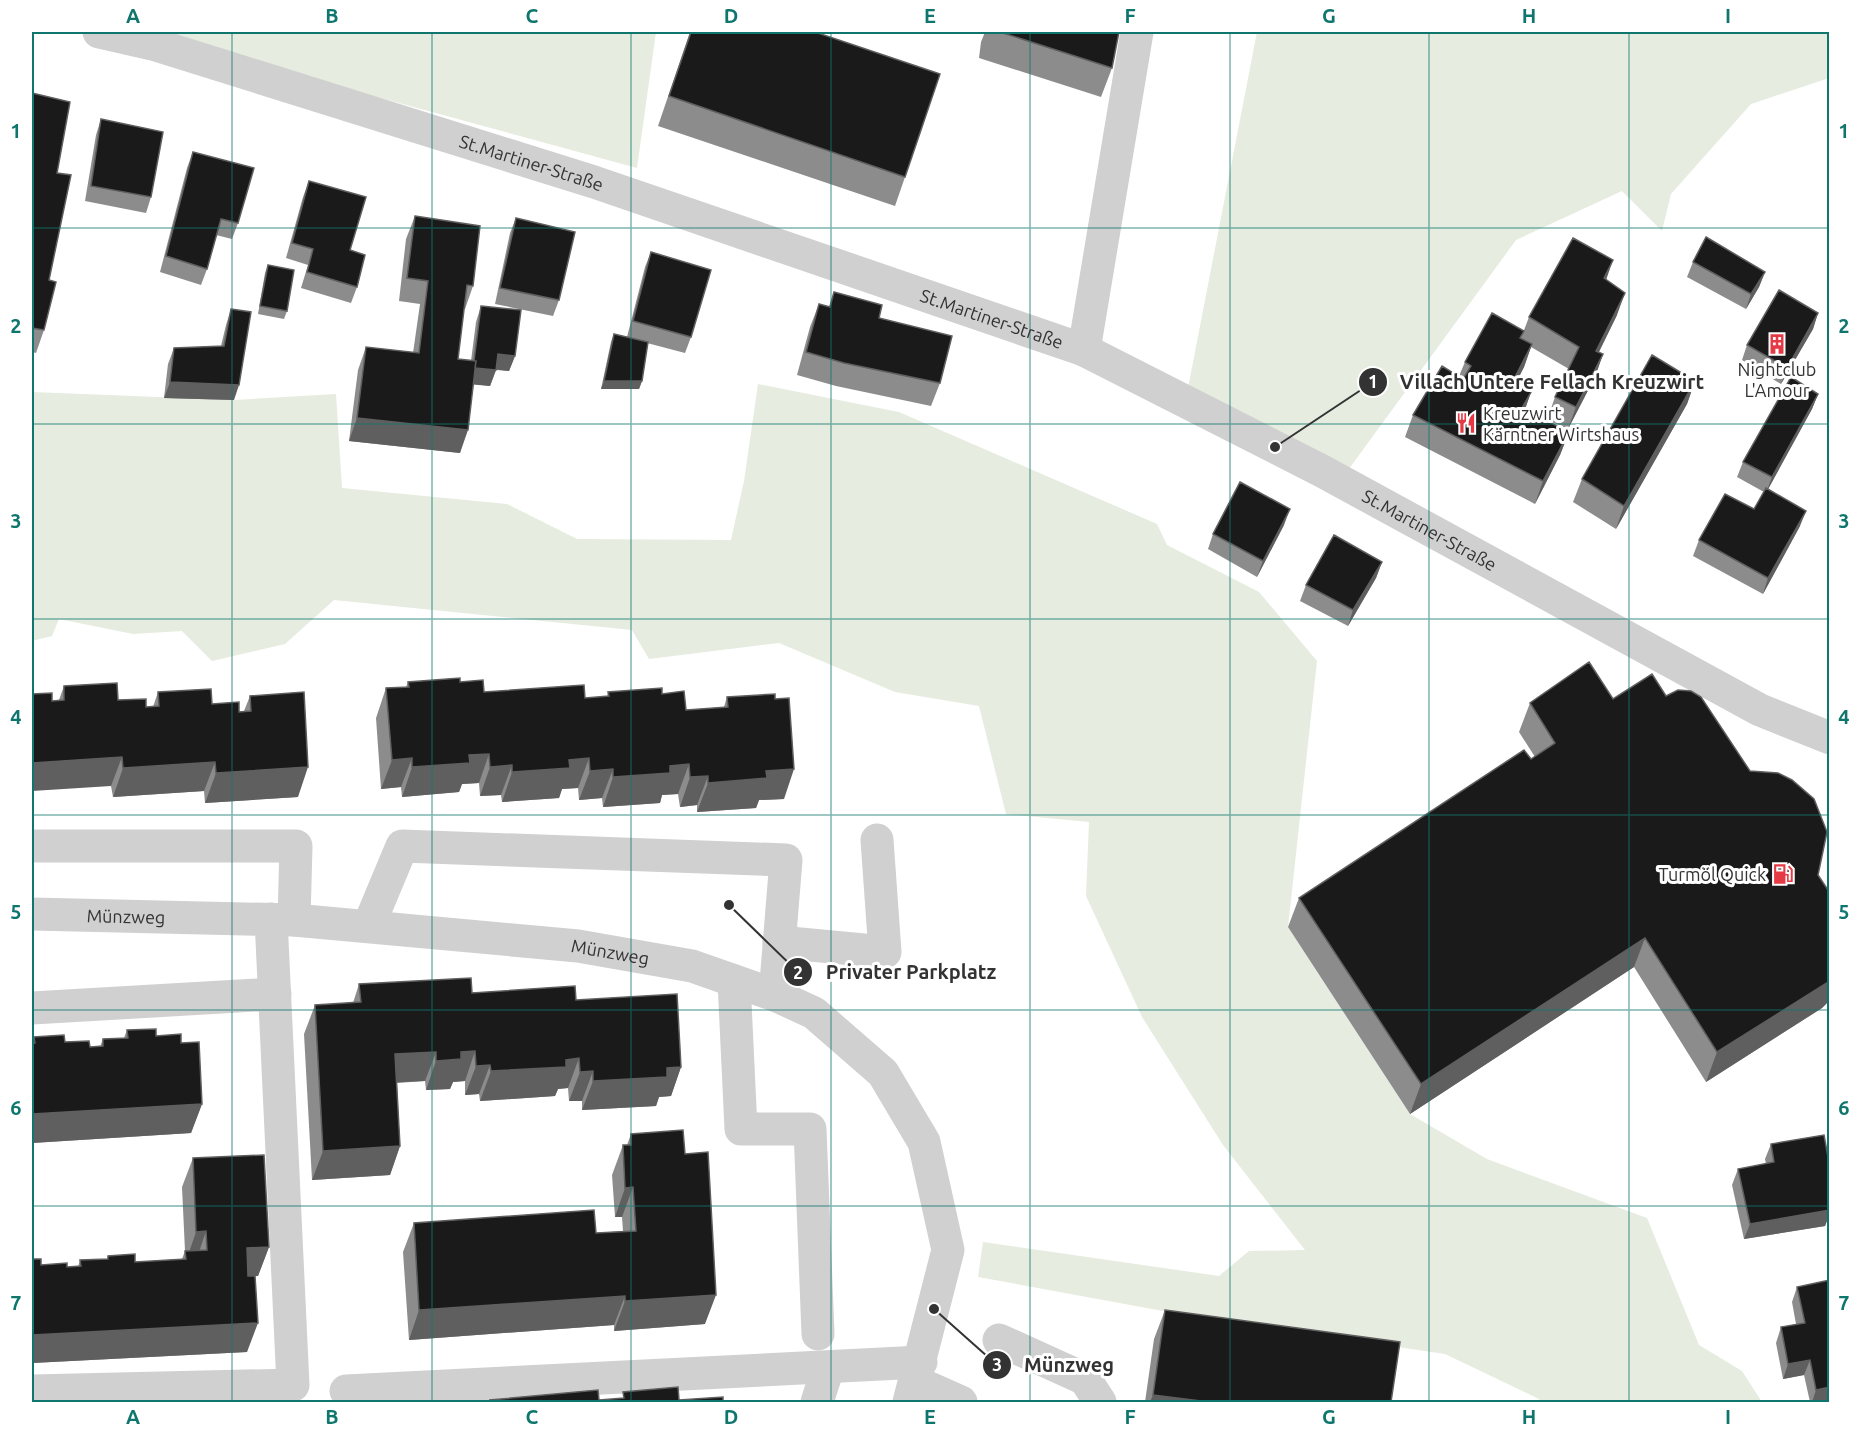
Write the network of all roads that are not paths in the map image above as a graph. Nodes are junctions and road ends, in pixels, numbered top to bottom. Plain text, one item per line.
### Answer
1 (99, 32) edge
2 (1137, 32) edge
3 (1084, 350) junction
4 (1830, 738) edge
5 (877, 840) dead end
6 (32, 846) edge
7 (32, 914) edge
8 (283, 919) junction
9 (369, 926) junction
10 (779, 942) junction
11 (734, 981) junction
12 (275, 994) junction
13 (775, 995) junction
14 (32, 1008) edge
15 (818, 1334) dead end
16 (999, 1340) dead end
17 (828, 1368) junction
18 (915, 1382) edge
19 (32, 1391) edge
20 (346, 1391) dead end
21 (817, 1402) edge
22 (961, 1402) edge
23 (1100, 1402) edge

1 - 3 street, St.Martiner-Straße
2 - 3 street
3 - 4 street, St.Martiner-Straße
5 - 10 street
6 - 8 street
7 - 8 street, Münzweg
8 - 9 street, Münzweg
8 - 12 street
9 - 10 street
9 - 11 street, Münzweg
10 - 13 street
11 - 13 street, Münzweg
11 - 15 street
12 - 14 street
12 - 19 street
13 - 18 street, Münzweg
16 - 23 street
17 - 18 street
17 - 20 street
17 - 21 street
18 - 22 street

